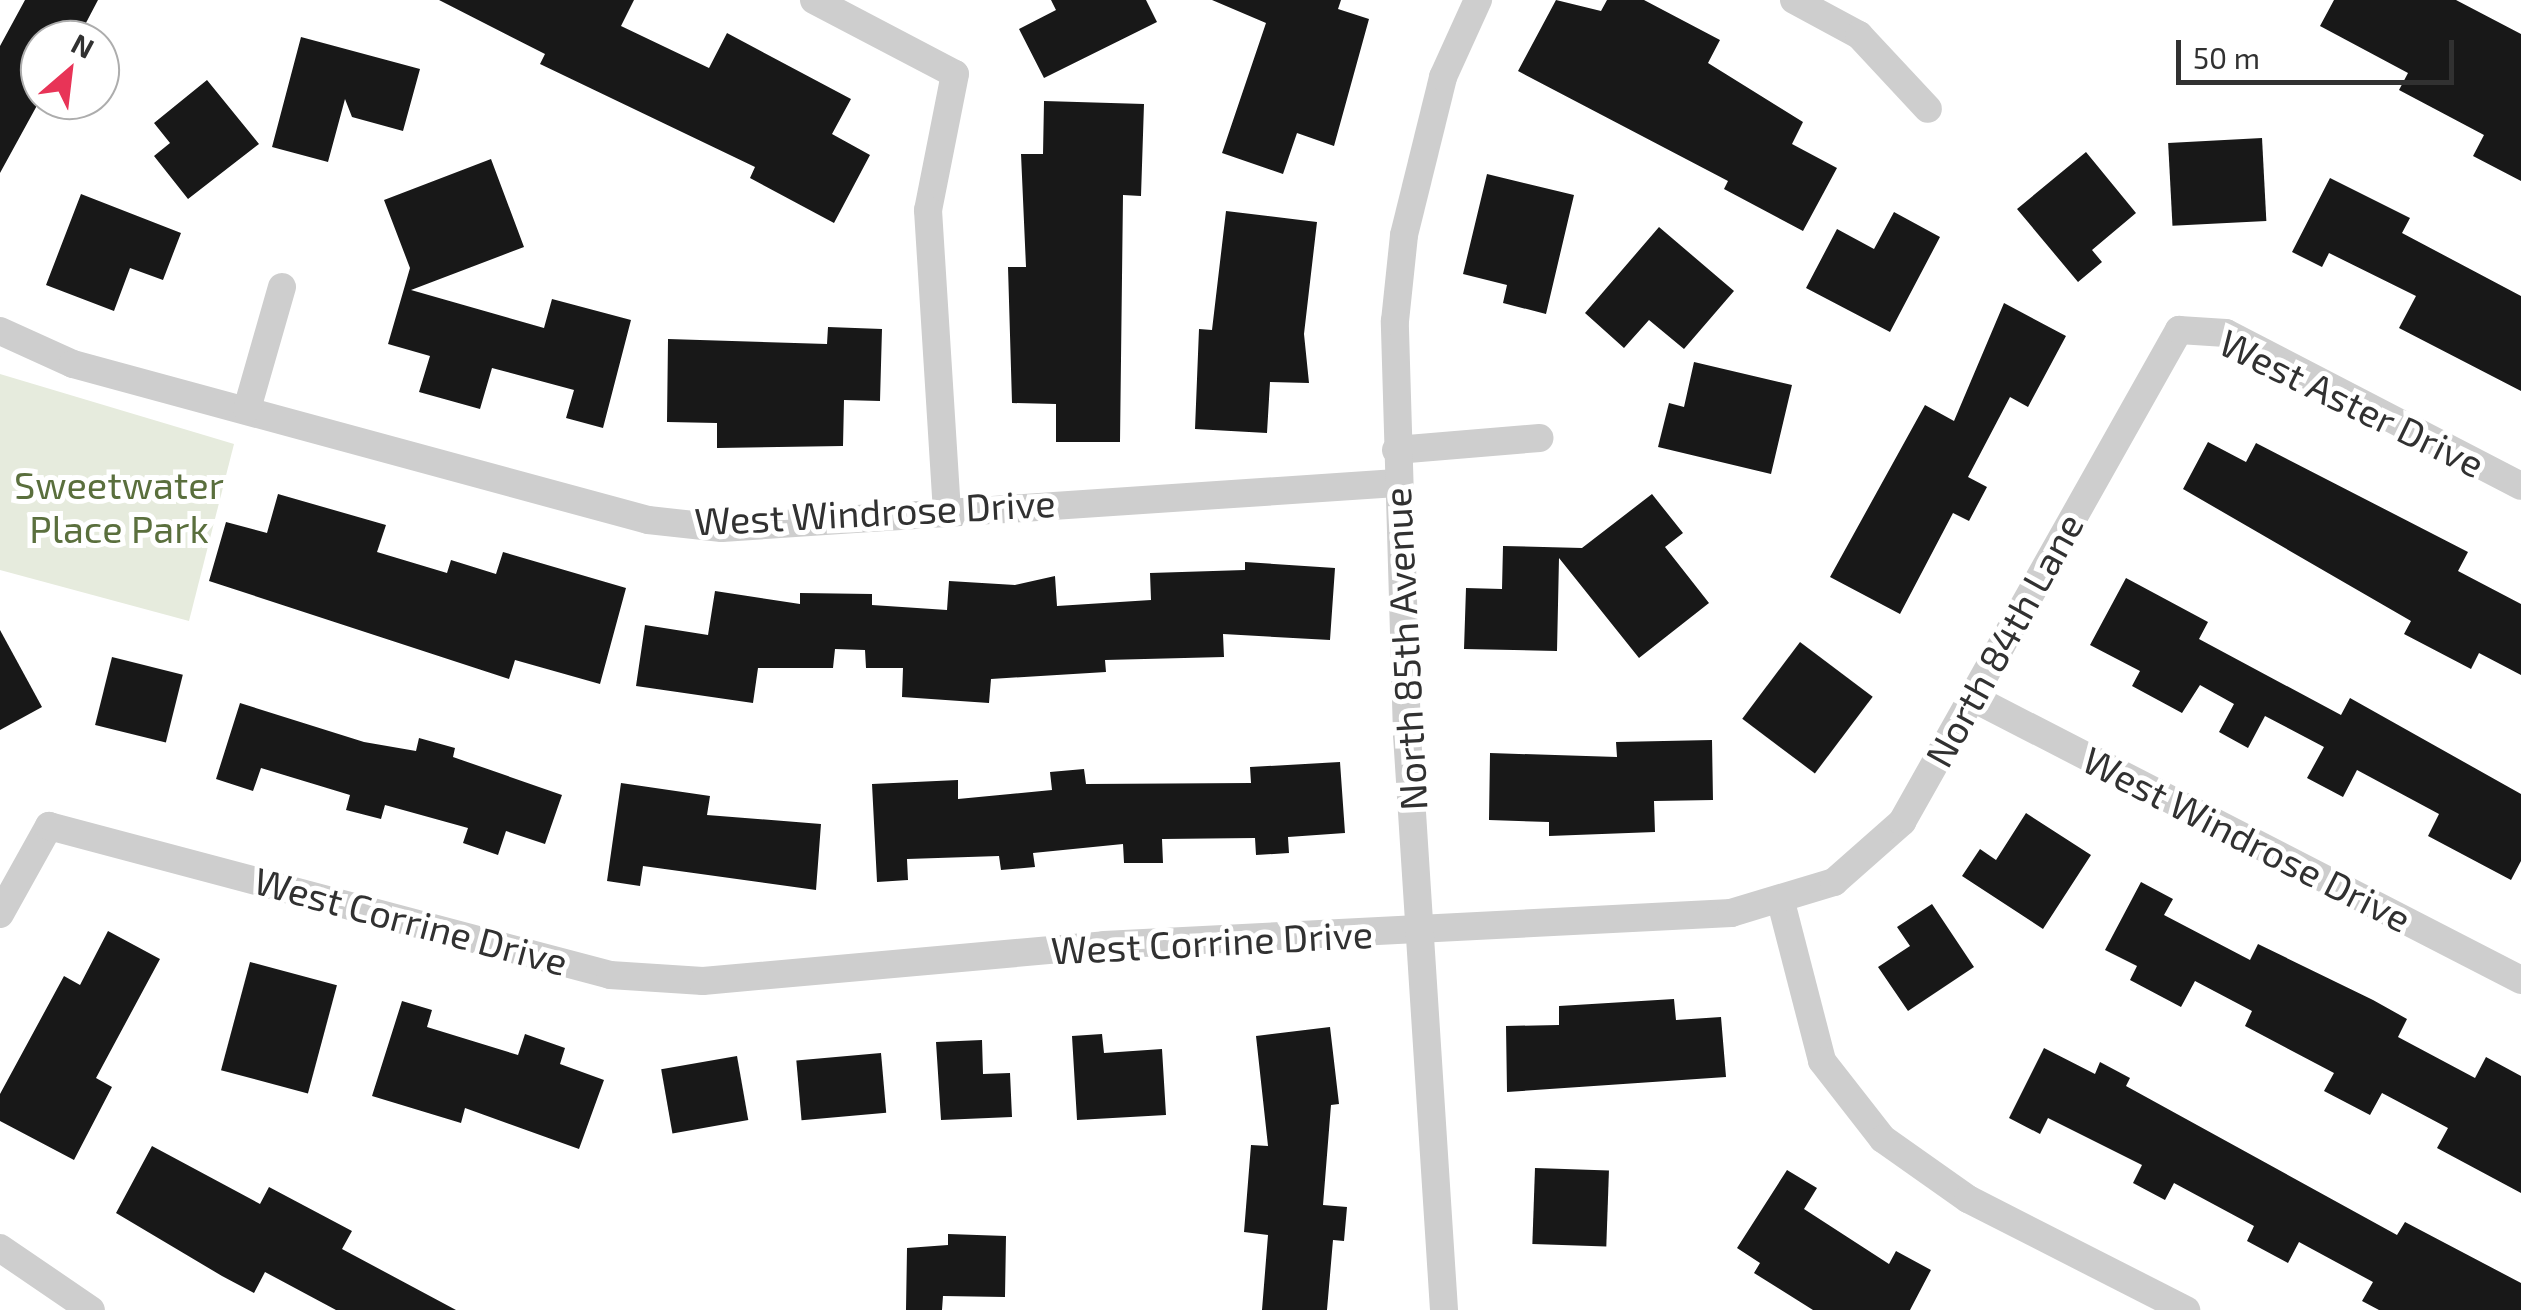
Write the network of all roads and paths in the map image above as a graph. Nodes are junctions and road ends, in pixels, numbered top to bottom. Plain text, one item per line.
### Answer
1 (814, 0) edge
2 (1478, 0) edge
3 (1794, 0) edge
4 (1928, 110) dead end
5 (282, 287) dead end
6 (2180, 330) joint
7 (0, 331) edge
8 (247, 409) junction
9 (1538, 438) dead end
10 (1396, 450) junction
11 (1397, 483) junction
12 (2521, 486) edge
13 (948, 510) junction
14 (1973, 698) junction
15 (1781, 902) junction
16 (0, 914) edge
17 (1421, 932) junction
18 (2521, 980) edge
19 (0, 1248) edge
20 (91, 1310) edge
21 (1444, 1310) edge
22 (2186, 1310) edge

1 - 13 street
2 - 10 street, North 85th Avenue
3 - 4 street
5 - 8 street
6 - 12 street, West Aster Drive
6 - 14 street, North 84th Lane
7 - 8 street, West Windrose Drive
8 - 13 street, West Windrose Drive
9 - 10 street
10 - 11 street, North 85th Avenue
11 - 13 street, West Windrose Drive
11 - 17 street, North 85th Avenue
14 - 15 street, North 84th Lane
14 - 18 street, West Windrose Drive
15 - 17 street, West Corrine Drive
15 - 22 street
16 - 17 street, West Corrine Drive
17 - 21 street, North 85th Avenue
19 - 20 street

